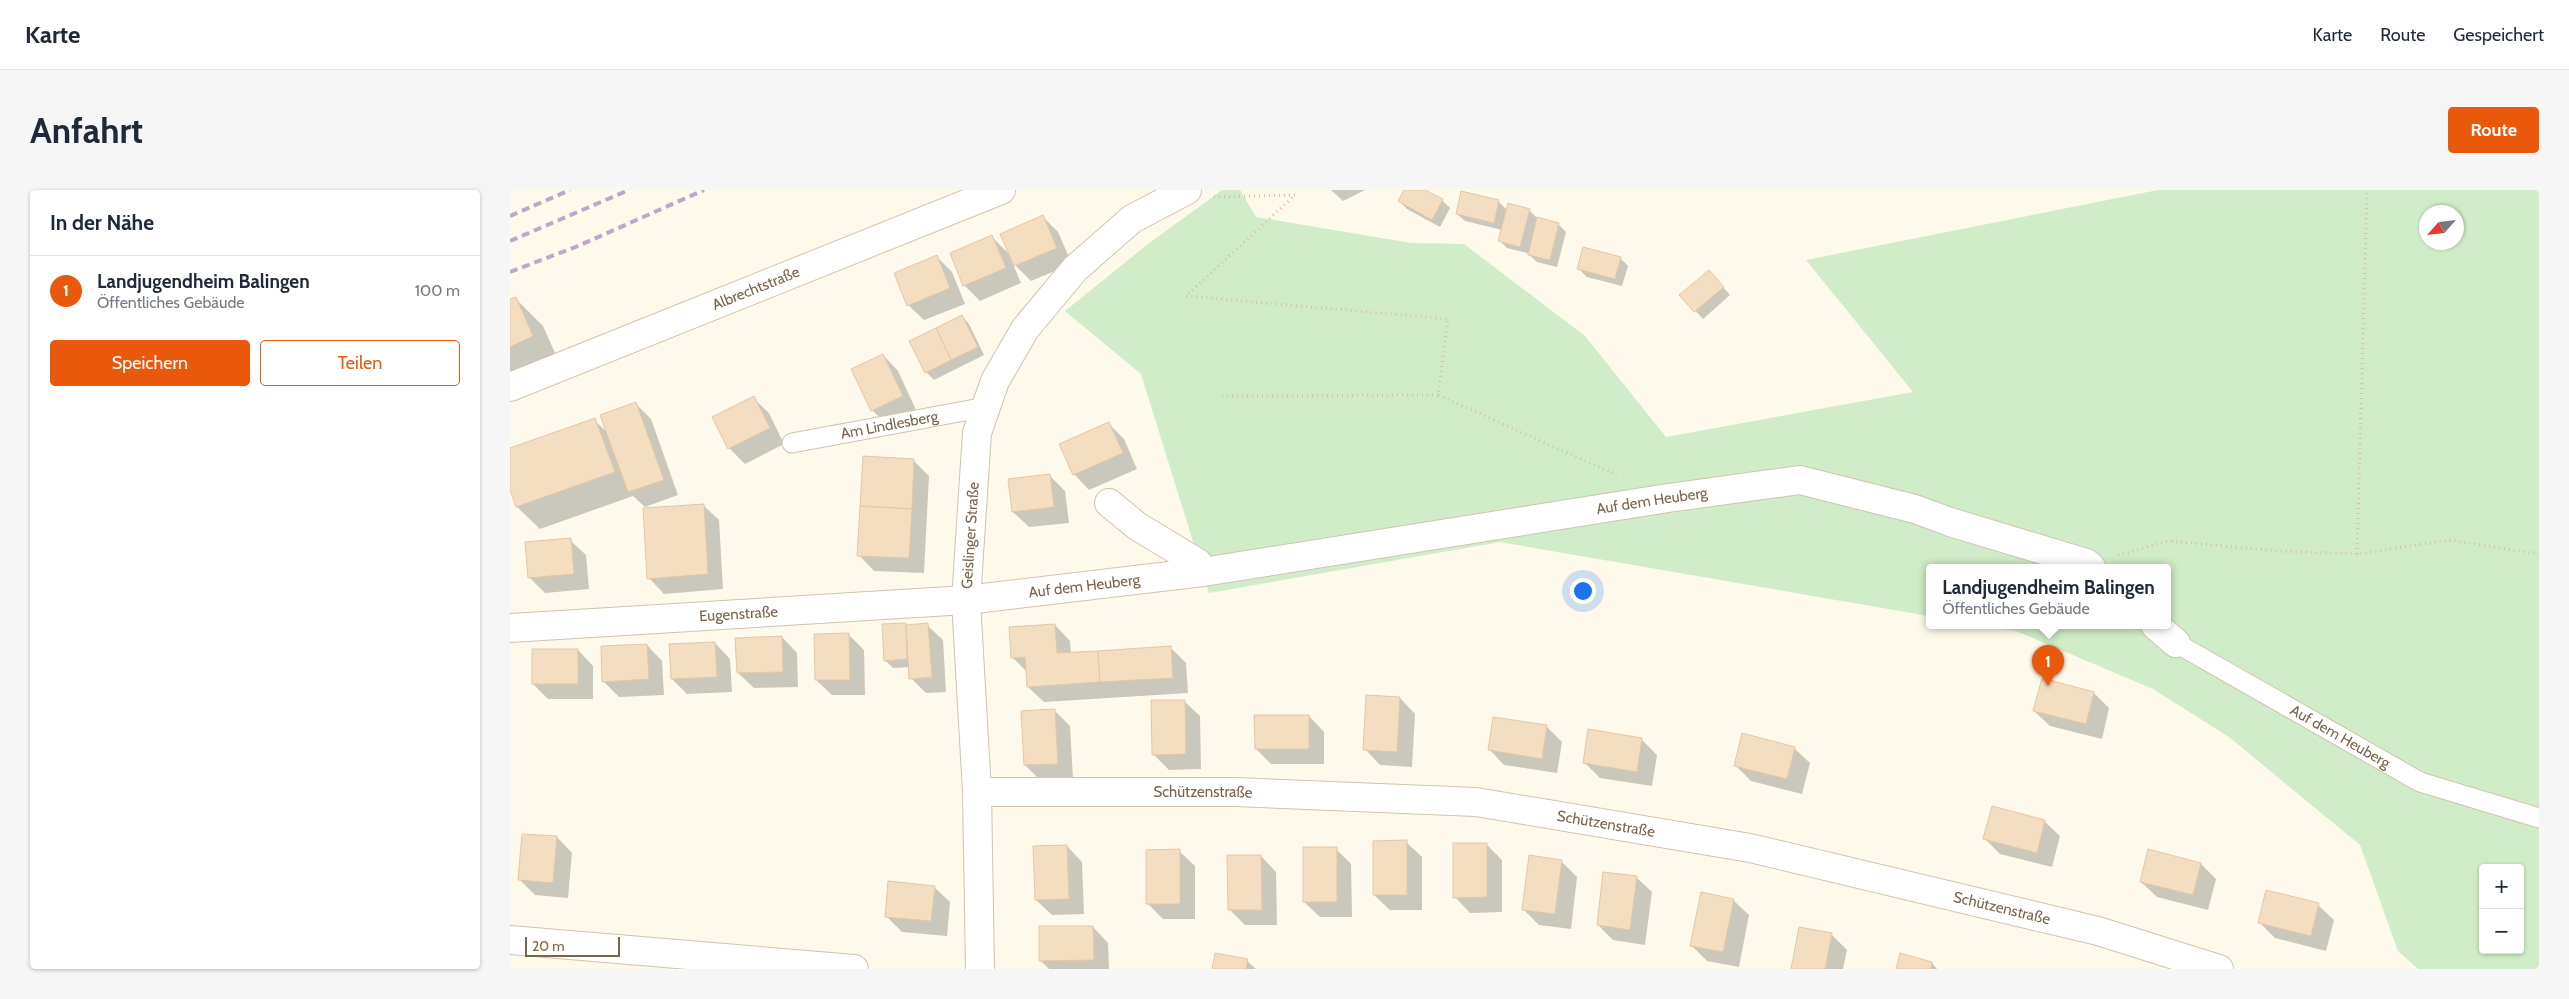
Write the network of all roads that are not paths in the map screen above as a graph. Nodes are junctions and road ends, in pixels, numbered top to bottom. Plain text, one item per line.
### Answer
1 (1001, 190) edge
2 (1179, 194) edge
3 (510, 387) edge
4 (986, 407) junction
5 (792, 443) dead end
6 (1109, 503) dead end
7 (2085, 564) edge
8 (1203, 572) junction
9 (966, 600) junction
10 (510, 628) edge
11 (2160, 629) edge
12 (2176, 643) joint
13 (977, 792) junction
14 (2539, 818) edge
15 (510, 940) edge
16 (854, 969) edge
17 (980, 969) edge
18 (2219, 969) edge

1 - 3 street, Albrechtstraße
2 - 4 street, Geislinger Straße
4 - 5 lane, Am Lindlesberg
4 - 9 street, Geislinger Straße
6 - 8 street
7 - 8 street, Auf dem Heuberg
8 - 9 street, Auf dem Heuberg
9 - 10 street, Eugenstraße
9 - 13 street, Geislinger Straße
11 - 12 street, Auf dem Heuberg
12 - 14 lane, Auf dem Heuberg
13 - 17 street, Geislinger Straße
13 - 18 street, Schützenstraße
15 - 16 street

